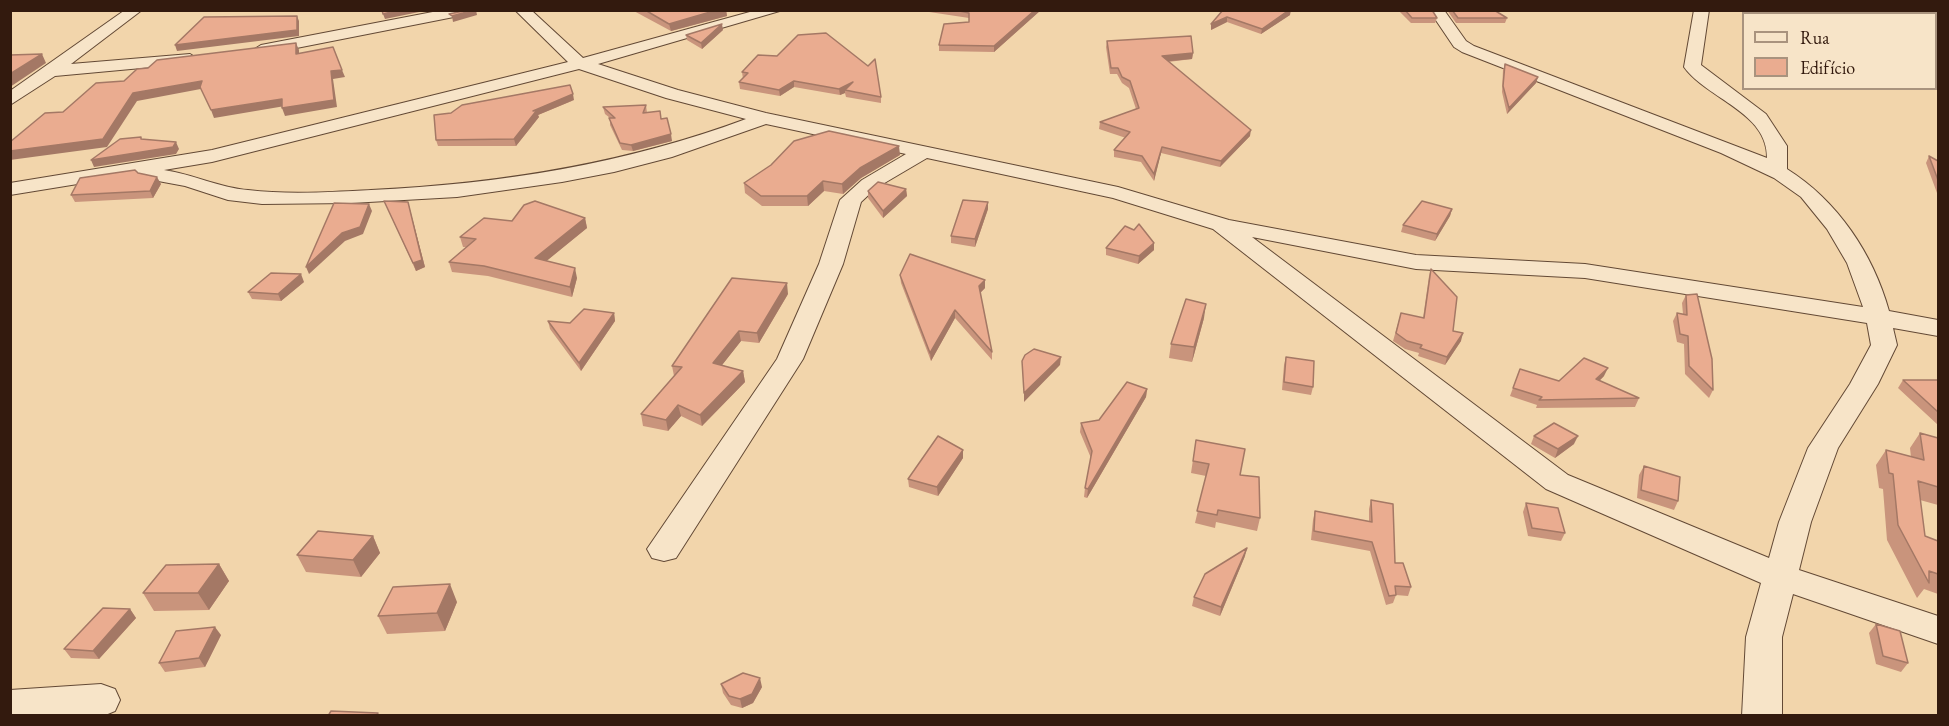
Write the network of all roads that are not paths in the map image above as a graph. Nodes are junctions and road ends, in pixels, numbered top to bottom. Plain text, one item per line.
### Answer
1 (135, 10) edge
2 (469, 10) edge
3 (522, 10) edge
4 (776, 10) edge
5 (1436, 10) edge
6 (1702, 10) edge
7 (249, 51) edge
8 (209, 57) edge
9 (580, 64) junction
10 (50, 72) junction
11 (10, 100) edge
12 (765, 118) junction
13 (924, 152) junction
14 (131, 171) junction
15 (1777, 173) junction
16 (10, 189) edge
17 (1221, 224) junction
18 (1879, 316) junction
19 (1938, 328) edge
20 (664, 549) dead end
21 (1779, 576) junction
22 (1938, 630) edge
23 (100, 700) dead end
24 (10, 706) edge
25 (1762, 716) edge

1 - 10 street
2 - 7 street
3 - 9 street
4 - 9 street
5 - 15 street
6 - 15 street
8 - 10 street
9 - 12 street
9 - 14 street
10 - 11 street
12 - 13 street
12 - 14 street
13 - 17 street
13 - 20 street
14 - 16 street
15 - 18 street
17 - 18 street
17 - 21 street
18 - 19 street
18 - 21 street
21 - 22 street
21 - 25 street
23 - 24 street

